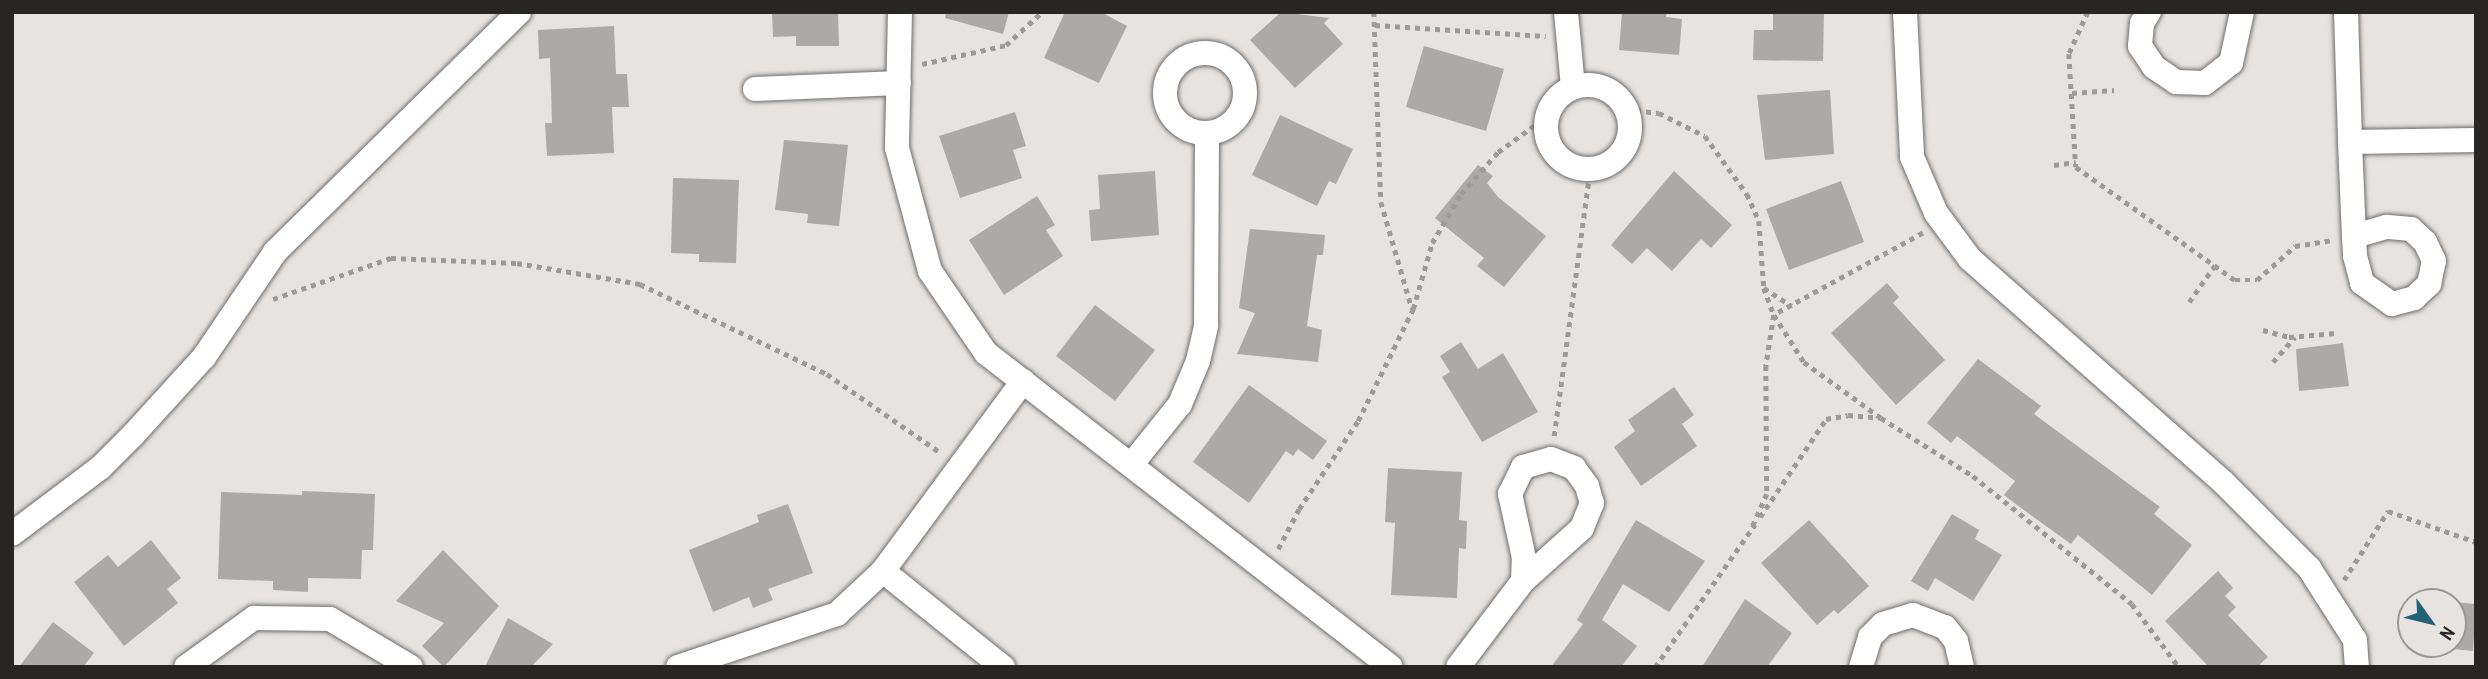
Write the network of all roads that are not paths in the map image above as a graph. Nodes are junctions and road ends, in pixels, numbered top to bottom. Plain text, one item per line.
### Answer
1 (519, 12) edge
2 (900, 12) edge
3 (1566, 12) edge
4 (1905, 12) edge
5 (2149, 12) edge
6 (2242, 12) edge
7 (2346, 12) edge
8 (899, 72) junction
9 (1573, 88) junction
10 (755, 89) dead end
11 (1207, 133) dead end
12 (2476, 140) edge
13 (2350, 142) junction
14 (2354, 236) road end
15 (1023, 382) junction
16 (1130, 465) junction
17 (12, 534) edge
18 (883, 571) junction
19 (1523, 581) junction
20 (186, 667) edge
21 (411, 667) edge
22 (678, 667) edge
23 (1003, 667) edge
24 (1391, 667) edge
25 (1458, 667) edge
26 (1861, 667) edge
27 (1962, 667) edge
28 (2357, 667) edge

1 - 17 street
2 - 8 street
3 - 9 street
4 - 28 street
5 - 6 street
7 - 13 street
8 - 10 street
8 - 15 street
9 - 9 street
11 - 16 street
12 - 13 street
13 - 14 street
15 - 16 street
15 - 18 street
16 - 24 street
18 - 22 street
18 - 23 street
19 - 19 street
19 - 25 street
20 - 21 street
26 - 27 street

